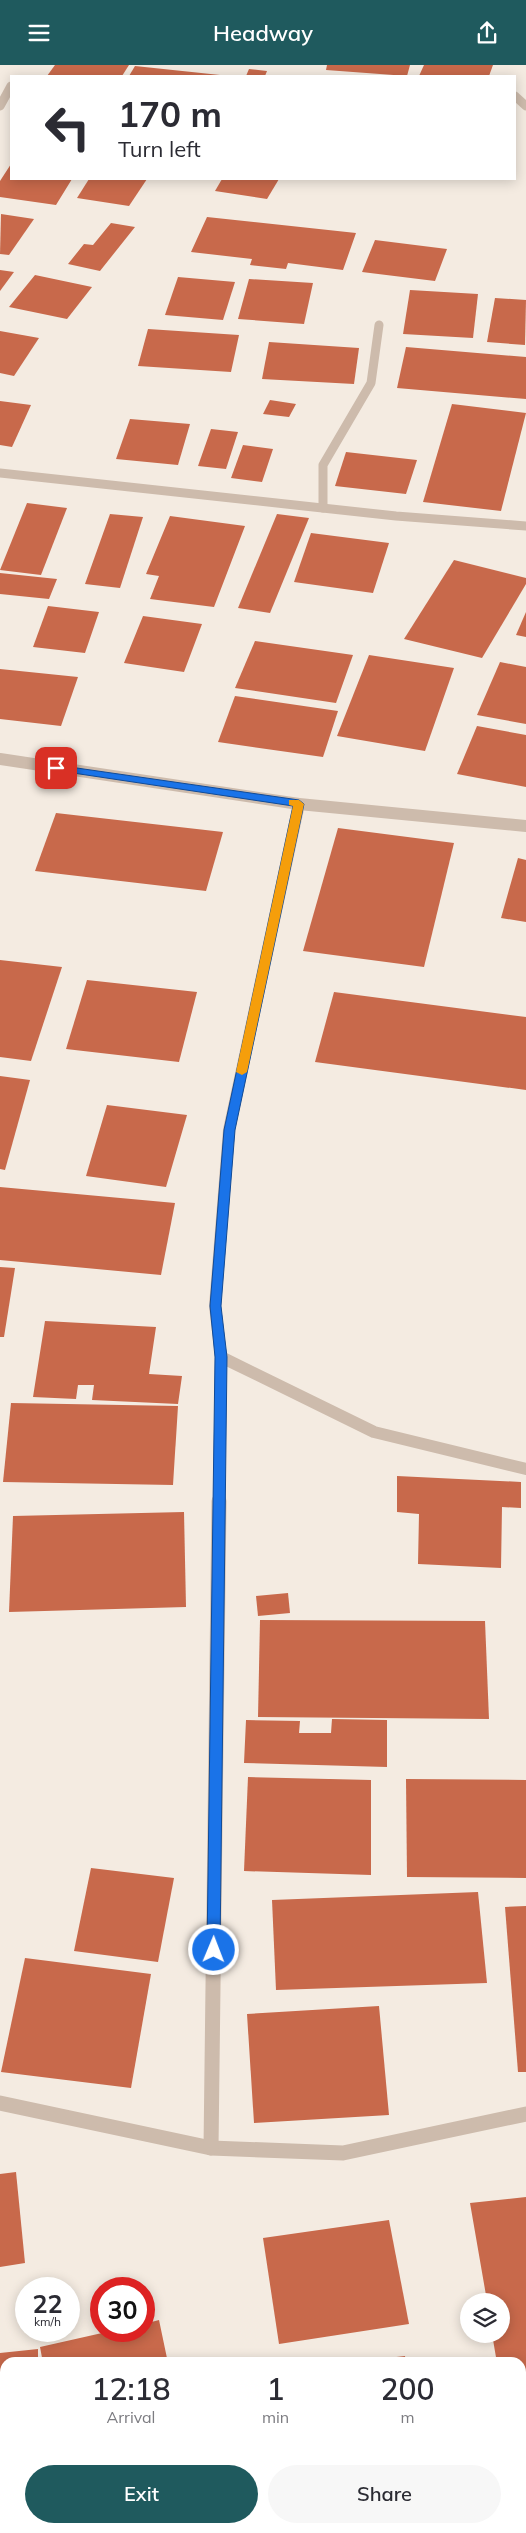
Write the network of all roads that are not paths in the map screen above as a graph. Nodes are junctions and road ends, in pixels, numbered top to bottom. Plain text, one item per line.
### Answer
1 (10, 88) edge
2 (516, 97) edge
3 (0, 106) edge
4 (526, 106) edge
5 (379, 325) dead end
6 (0, 473) edge
7 (323, 508) junction
8 (526, 526) edge
9 (0, 759) edge
10 (299, 804) junction
11 (526, 826) edge
12 (221, 1357) junction
13 (526, 1469) edge
14 (0, 2103) edge
15 (526, 2114) edge
16 (211, 2148) junction

1 - 3 street
2 - 4 street
5 - 7 street
6 - 7 street
7 - 8 street
9 - 10 street
10 - 11 street
10 - 12 street
12 - 13 street
12 - 16 street
14 - 16 street
15 - 16 street

